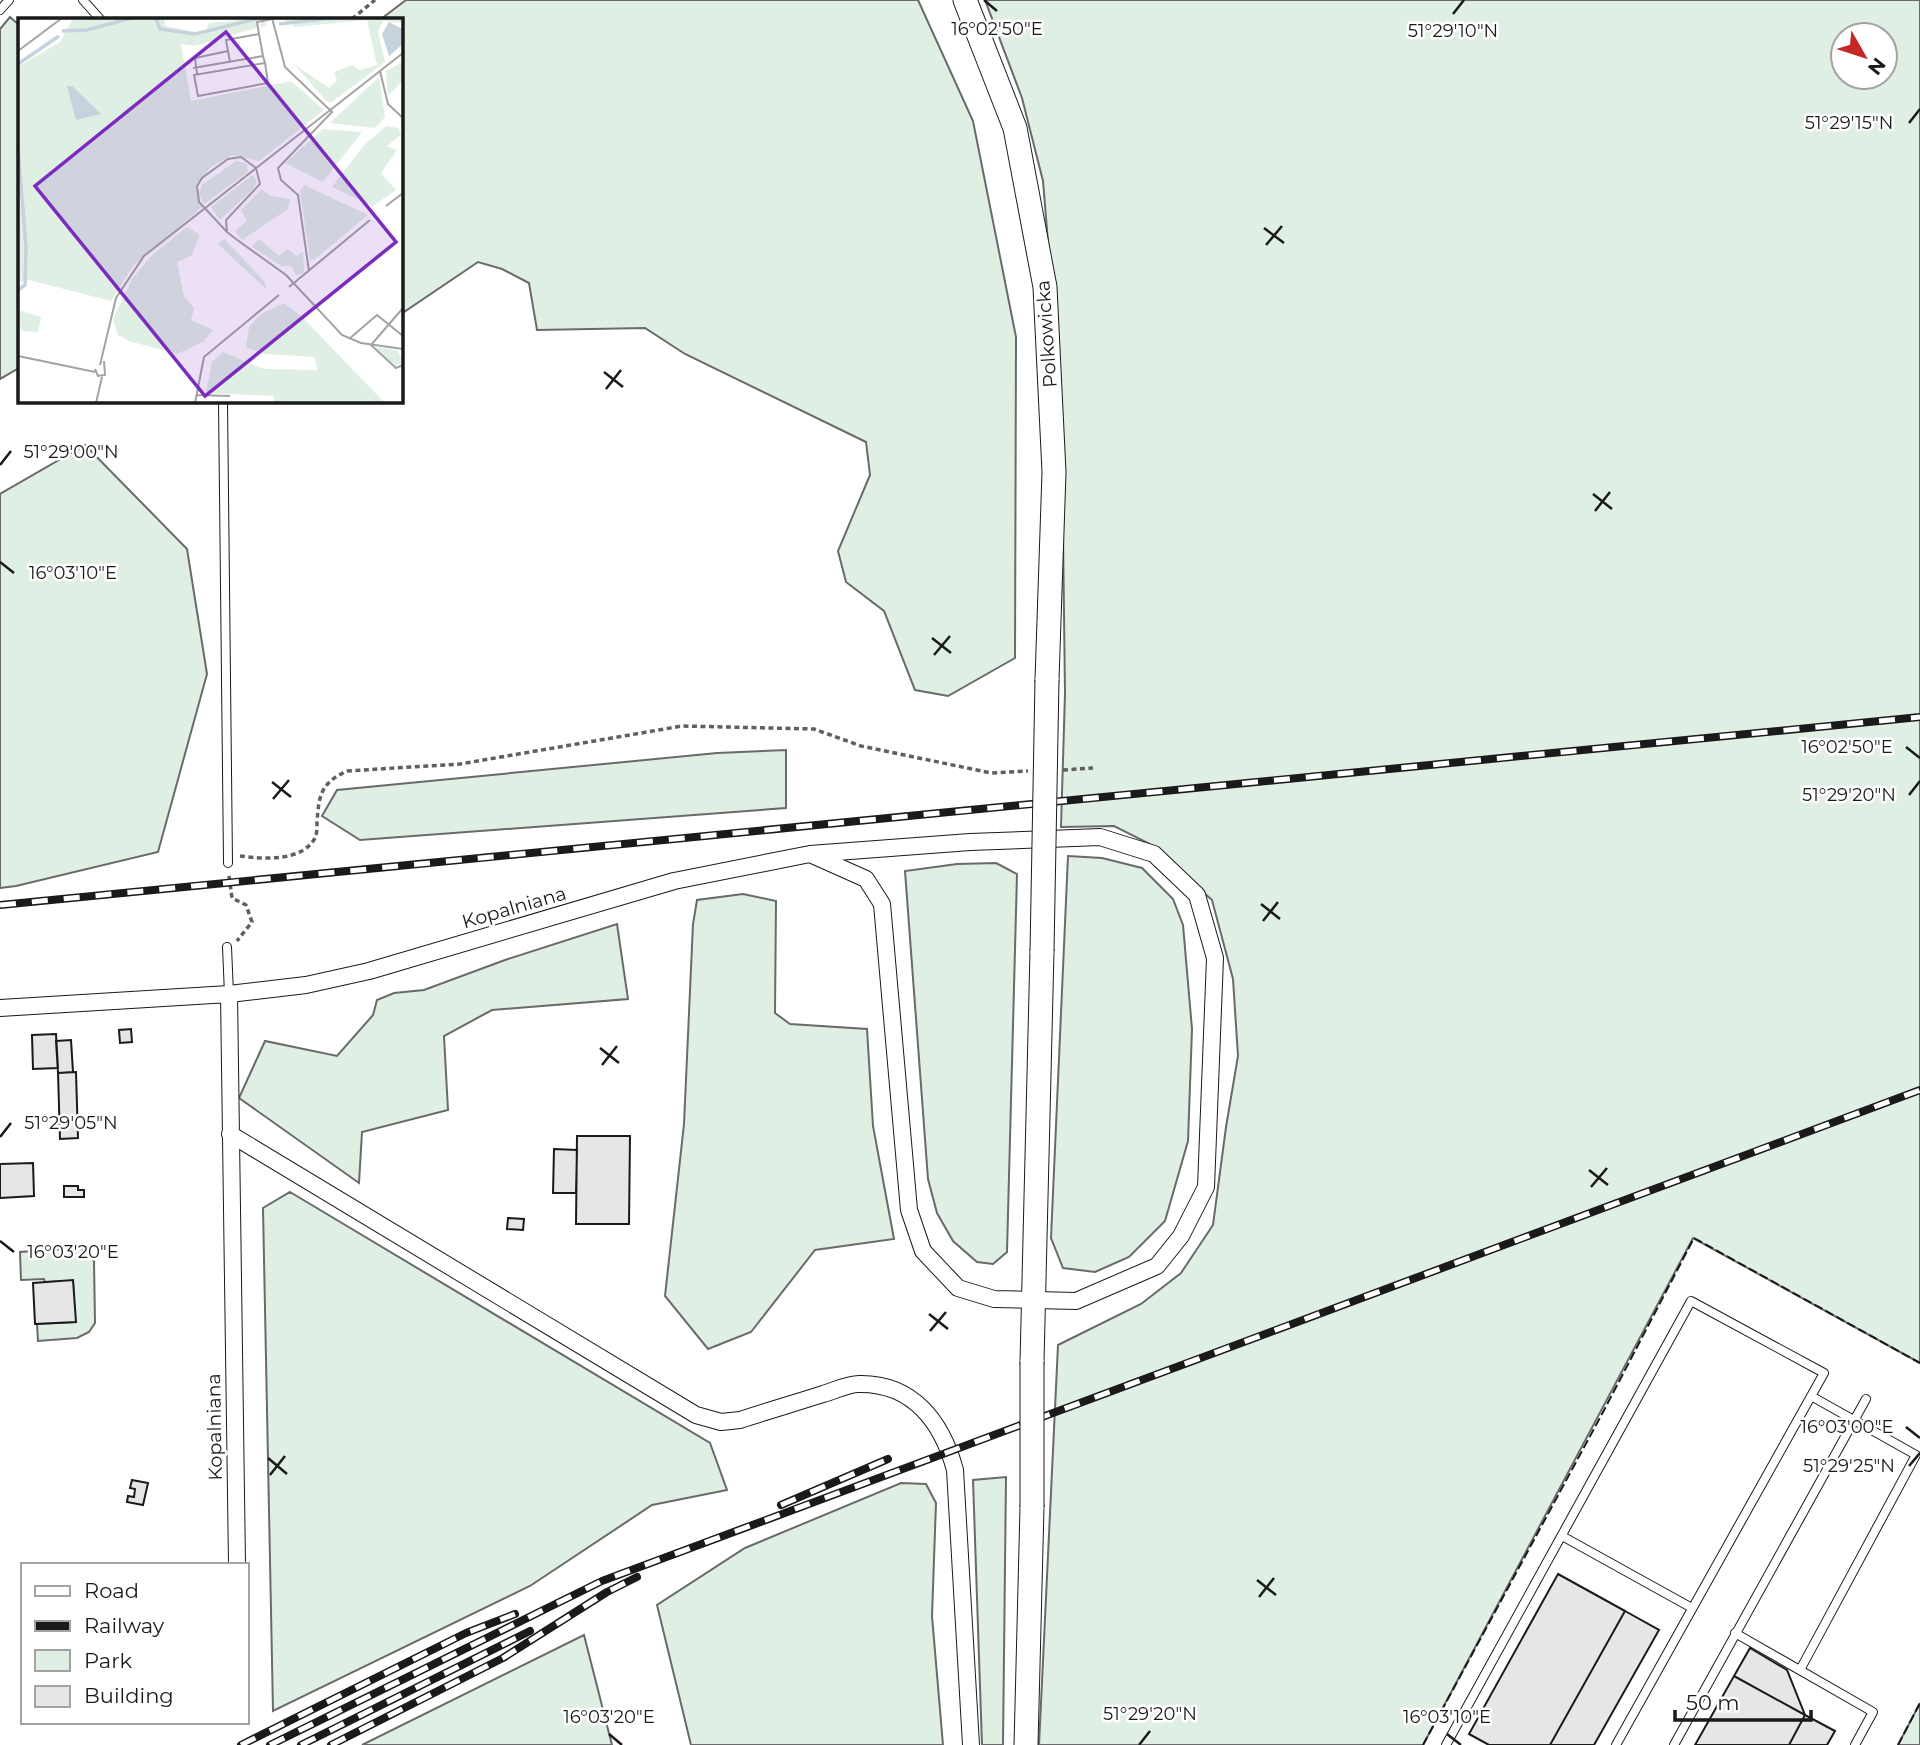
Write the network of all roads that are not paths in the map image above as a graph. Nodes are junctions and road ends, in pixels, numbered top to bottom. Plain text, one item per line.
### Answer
1 (9, 0) edge
2 (83, 0) edge
3 (965, 0) edge
4 (0, 10) edge
5 (99, 18) edge
6 (223, 402) edge
7 (810, 854) junction
8 (228, 859) road end
9 (227, 950) road end
10 (229, 994) junction
11 (0, 1008) edge
12 (230, 1133) junction
13 (1035, 1302) junction
14 (1811, 1396) junction
15 (1866, 1399) dead end
16 (1855, 1419) junction
17 (1562, 1536) junction
18 (237, 1563) edge
19 (1692, 1608) junction
20 (1735, 1633) junction
21 (1800, 1670) junction
22 (971, 1745) edge
23 (1026, 1745) edge
24 (1446, 1745) edge
25 (1616, 1745) edge
26 (1674, 1745) edge
27 (1855, 1745) edge

1 - 4 lane
2 - 5 lane
3 - 13 main road, Polkowicka, bridge
6 - 8 lane
7 - 10 street, Kopalniana
7 - 13 street, Kopalniana
7 - 13 street, Kopalniana
9 - 10 lane
10 - 11 street, Kopalniana
10 - 12 street, Kopalniana
12 - 18 street, Kopalniana
12 - 22 street
13 - 23 main road, Polkowicka, bridge
14 - 16 lane
14 - 17 lane
14 - 19 lane
15 - 16 lane
16 - 20 lane
16 - 21 lane
17 - 19 lane
17 - 24 lane
19 - 25 lane
20 - 21 lane
20 - 26 lane
21 - 27 lane

